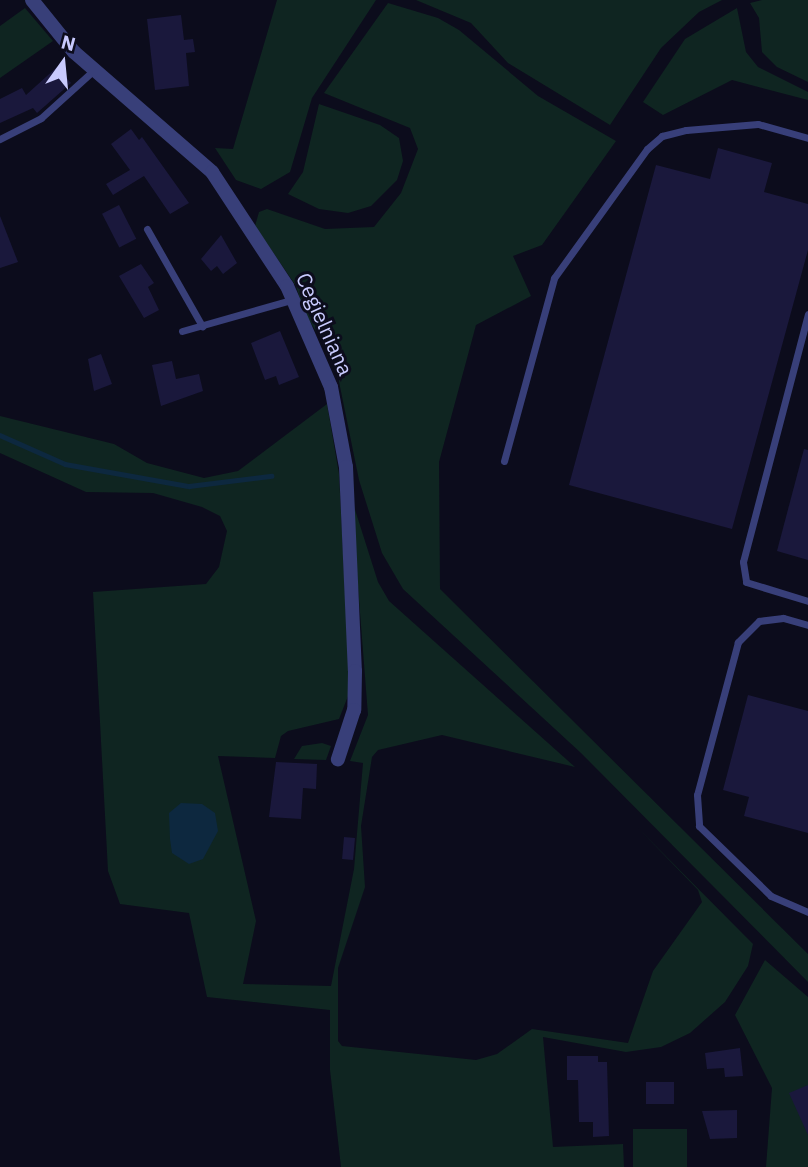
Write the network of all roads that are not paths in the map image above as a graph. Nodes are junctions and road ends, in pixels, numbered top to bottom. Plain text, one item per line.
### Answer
1 (32, 0) edge
2 (94, 70) junction
3 (808, 138) edge
4 (0, 139) edge
5 (147, 229) dead end
6 (291, 300) junction
7 (808, 314) edge
8 (202, 326) junction
9 (182, 331) dead end
10 (504, 461) dead end
11 (808, 601) edge
12 (808, 625) edge
13 (338, 760) dead end
14 (808, 912) edge

1 - 2 street, Cegielniana
2 - 4 lane
2 - 6 street, Cegielniana
3 - 10 lane
5 - 8 lane
6 - 8 lane
6 - 13 street, Cegielniana
7 - 11 lane
8 - 9 lane
12 - 14 lane

